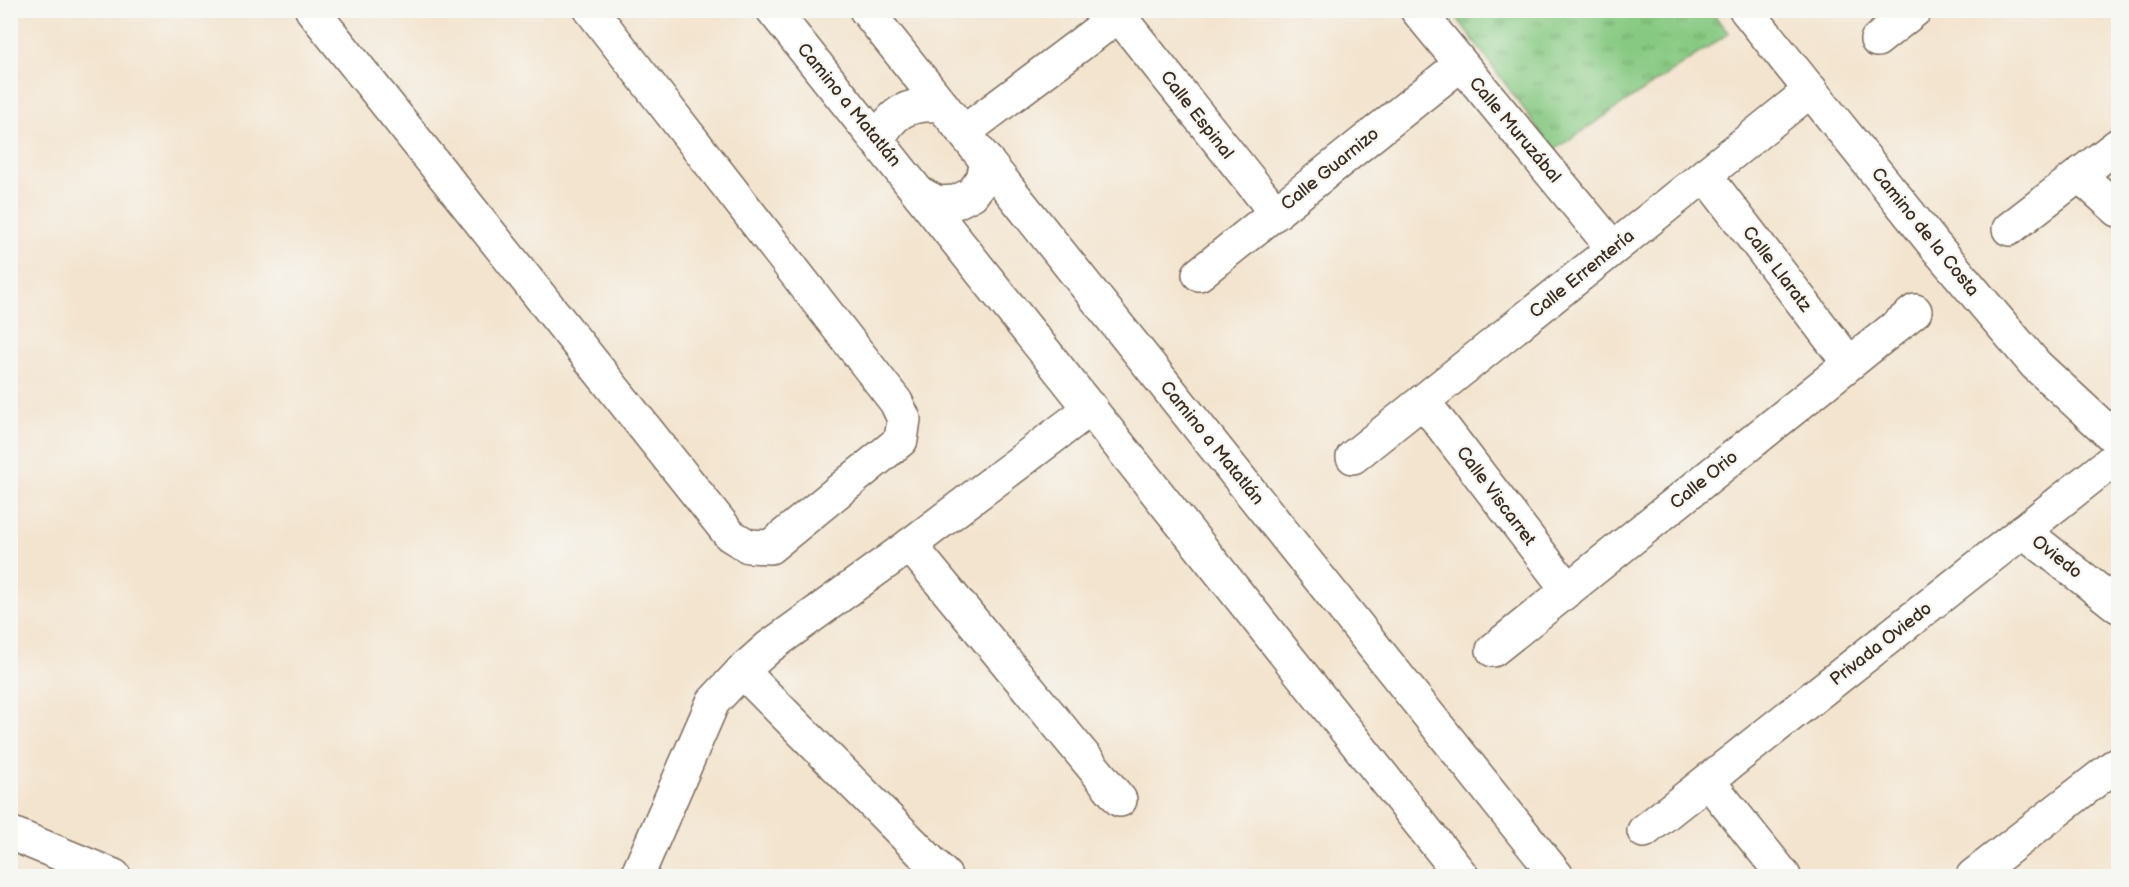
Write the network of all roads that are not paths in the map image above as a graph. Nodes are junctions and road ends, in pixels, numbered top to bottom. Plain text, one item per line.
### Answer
1 (312, 10) edge
2 (591, 10) edge
3 (773, 10) edge
4 (867, 10) edge
5 (1417, 10) edge
6 (1746, 10) edge
7 (1915, 10) edge
8 (1123, 13) edge
9 (1877, 40) dead end
10 (1461, 64) junction
11 (1810, 90) junction
12 (942, 105) junction
13 (964, 132) junction
14 (877, 141) junction
15 (2118, 145) edge
16 (987, 161) junction
17 (1704, 175) junction
18 (2079, 175) junction
19 (921, 194) junction
20 (2118, 210) edge
21 (1275, 213) junction
22 (2009, 229) dead end
23 (1613, 249) junction
24 (1199, 274) dead end
25 (1915, 311) dead end
26 (1849, 363) junction
27 (1424, 401) junction
28 (1091, 408) junction
29 (2118, 441) edge
30 (2118, 456) edge
31 (1353, 457) dead end
32 (2023, 531) junction
33 (910, 545) junction
34 (1568, 590) junction
35 (2118, 606) edge
36 (1493, 650) dead end
37 (742, 671) junction
38 (2118, 763) edge
39 (1708, 781) junction
40 (1120, 800) dead end
41 (1644, 831) dead end
42 (10, 833) edge
43 (114, 876) edge
44 (637, 876) edge
45 (945, 876) edge
46 (1462, 876) edge
47 (1557, 876) edge
48 (1784, 876) edge
49 (1973, 876) edge

1 - 2 street
3 - 14 street, Camino a Matatlán
4 - 12 street, Camino a Matatlán
5 - 10 street, Calle Muruzábal
6 - 11 street, Camino de la Costa
7 - 9 street
8 - 13 street
8 - 21 street, Calle Espinal
10 - 21 street, Calle Guarnizo
10 - 23 street, Calle Muruzábal
11 - 17 street, Calle Errentería
11 - 29 street, Camino de la Costa
12 - 13 street, Camino a Matatlán
12 - 14 street
13 - 16 street, Camino a Matatlán
14 - 19 street, Camino a Matatlán
15 - 18 street
16 - 19 street
16 - 47 street, Camino a Matatlán
17 - 23 street, Calle Errentería
17 - 26 street, Calle Llaratz
18 - 20 street
18 - 22 street
19 - 28 street, Camino a Matatlán
21 - 24 street, Calle Guarnizo
23 - 27 street, Calle Errentería
25 - 26 street, Calle Orio
26 - 34 street, Calle Orio
27 - 31 street, Calle Errentería
27 - 34 street, Calle Viscarret
28 - 33 street
28 - 46 street, Camino a Matatlán
30 - 32 street, Privada Oviedo
32 - 35 street, Oviedo
32 - 39 street, Privada Oviedo
33 - 37 street
33 - 40 street
34 - 36 street, Calle Orio
37 - 44 street
37 - 45 street
38 - 49 street
39 - 41 street, Privada Oviedo
39 - 48 street
42 - 43 street

